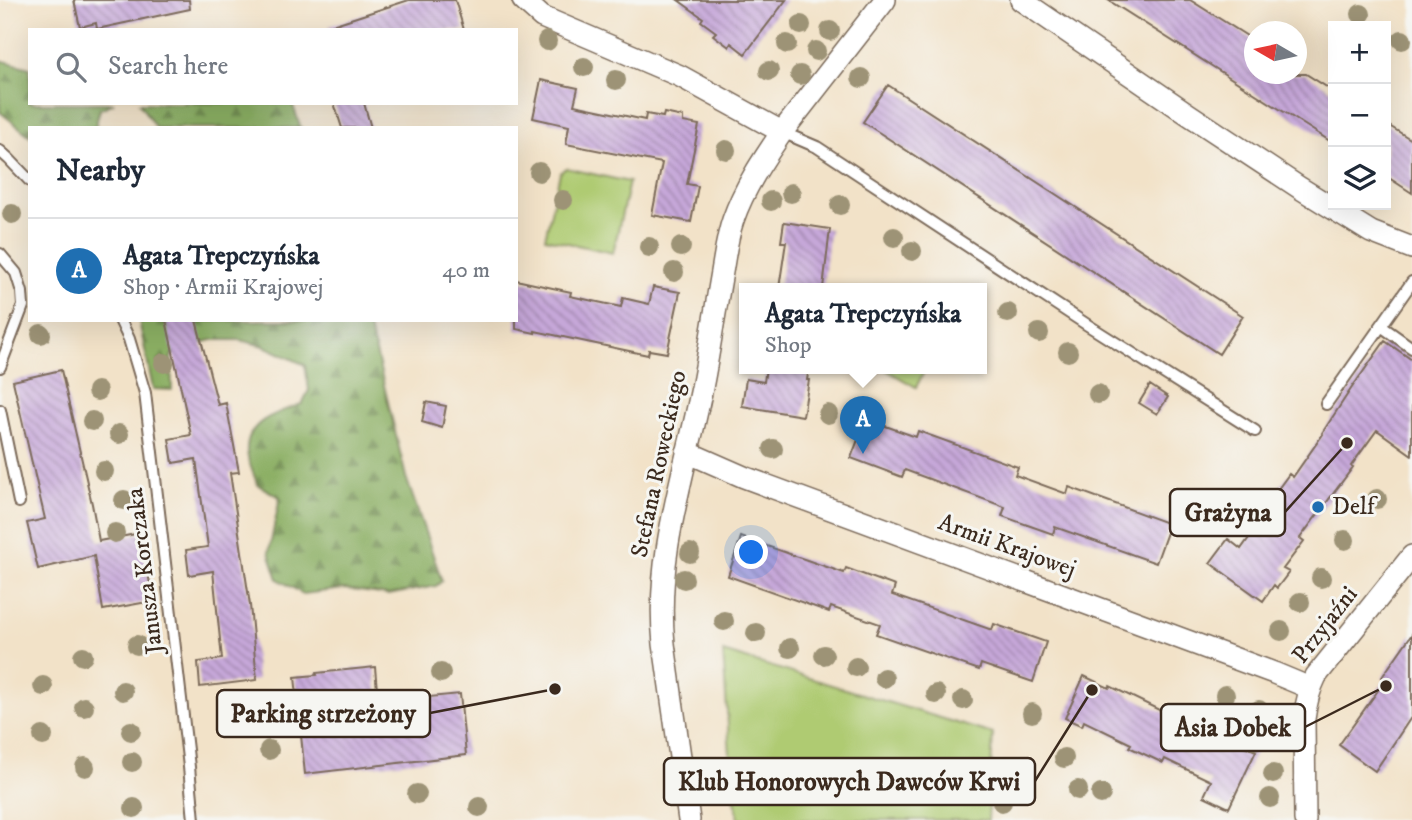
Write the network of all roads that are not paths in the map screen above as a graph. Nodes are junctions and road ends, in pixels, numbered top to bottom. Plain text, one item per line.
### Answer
1 (523, 0) edge
2 (885, 0) edge
3 (1021, 0) edge
4 (782, 132) junction
5 (0, 151) edge
6 (28, 179) edge
7 (1412, 248) edge
8 (0, 254) edge
9 (1412, 282) edge
10 (121, 322) edge
11 (1381, 326) junction
12 (1412, 348) edge
13 (0, 367) edge
14 (1326, 404) dead end
15 (0, 410) edge
16 (1255, 431) dead end
17 (687, 453) junction
18 (19, 502) dead end
19 (1412, 556) edge
20 (1310, 688) junction
21 (194, 820) edge
22 (689, 820) edge
23 (1305, 820) edge

1 - 4 street
2 - 4 street, Stefana Roweckiego
3 - 7 street
4 - 16 lane
4 - 17 street, Stefana Roweckiego
5 - 6 lane
8 - 13 lane
9 - 11 lane
10 - 21 lane, Janusza Korczaka
11 - 12 lane
11 - 14 lane
15 - 18 lane
17 - 20 street, Armii Krajowej
17 - 22 street, Stefana Roweckiego
19 - 20 street, Przyjaźni
20 - 23 street, Przyjaźni

